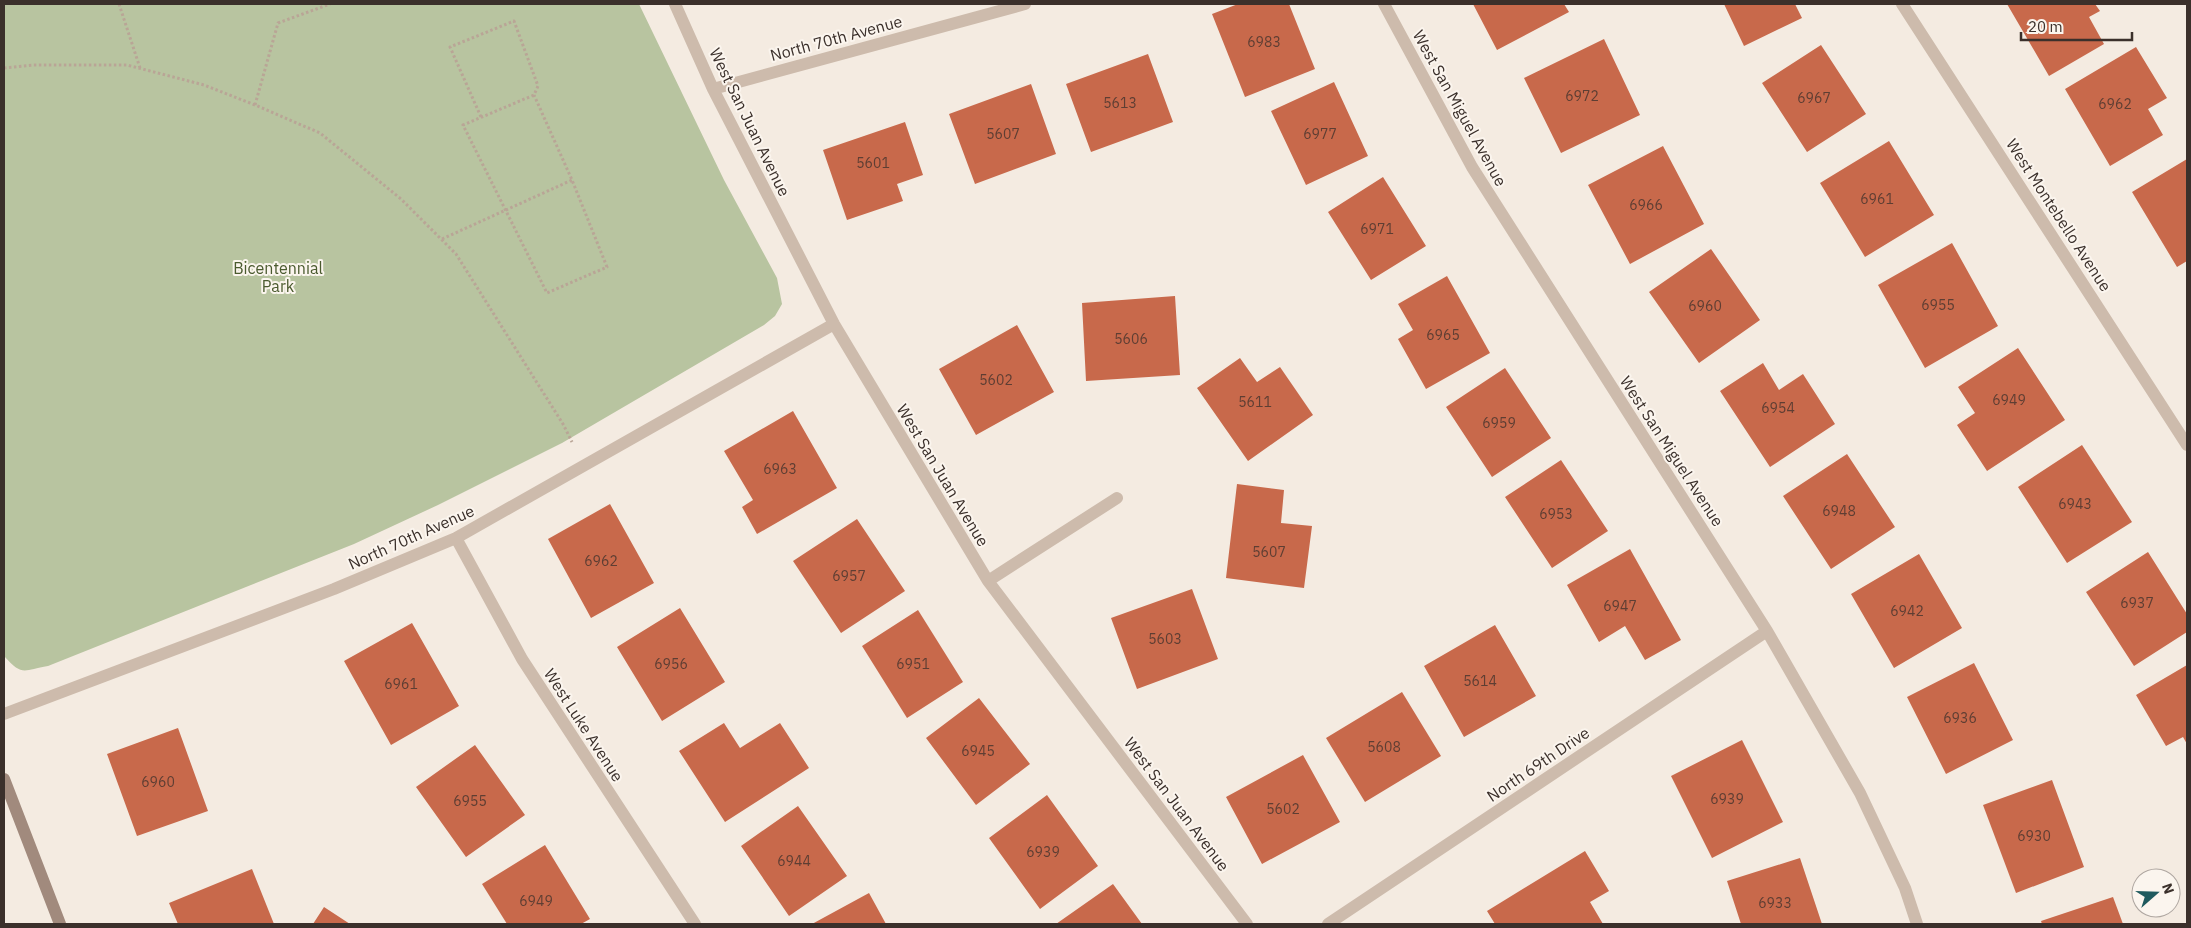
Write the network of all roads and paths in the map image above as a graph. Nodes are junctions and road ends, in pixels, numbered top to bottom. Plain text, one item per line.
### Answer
1 (119, 4) edge
2 (330, 4) edge
3 (675, 4) edge
4 (1025, 4) edge
5 (1384, 4) edge
6 (1902, 4) edge
7 (4, 68) edge
8 (141, 69) junction
9 (714, 89) junction
10 (534, 95) junction
11 (255, 105) junction
12 (481, 117) junction
13 (572, 180) junction
14 (505, 210) junction
15 (442, 239) junction
16 (834, 324) junction
17 (2187, 445) edge
18 (584, 464) junction
19 (1117, 498) dead end
20 (456, 538) junction
21 (988, 582) junction
22 (1767, 631) junction
23 (4, 714) edge
24 (4, 779) edge
25 (60, 924) edge
26 (695, 924) edge
27 (1247, 924) edge
28 (1328, 924) edge
29 (1917, 924) edge

1 - 8 path
2 - 11 path
3 - 9 street, West San Juan Avenue
4 - 9 street, North 70th Avenue
5 - 22 street, West San Miguel Avenue
6 - 17 street, West Montebello Avenue
7 - 8 path
8 - 11 path
9 - 16 street, West San Juan Avenue
10 - 12 path
10 - 12 path
10 - 13 path
11 - 15 path
12 - 14 path
13 - 14 path
13 - 14 path
14 - 15 path
15 - 18 path
16 - 18 street, North 70th Avenue
16 - 21 street, West San Juan Avenue
18 - 20 street, North 70th Avenue
19 - 21 street
20 - 23 street, North 70th Avenue
20 - 26 street, West Luke Avenue
21 - 27 street, West San Juan Avenue
22 - 28 street, North 69th Drive
22 - 29 street, West San Miguel Avenue
24 - 25 street

